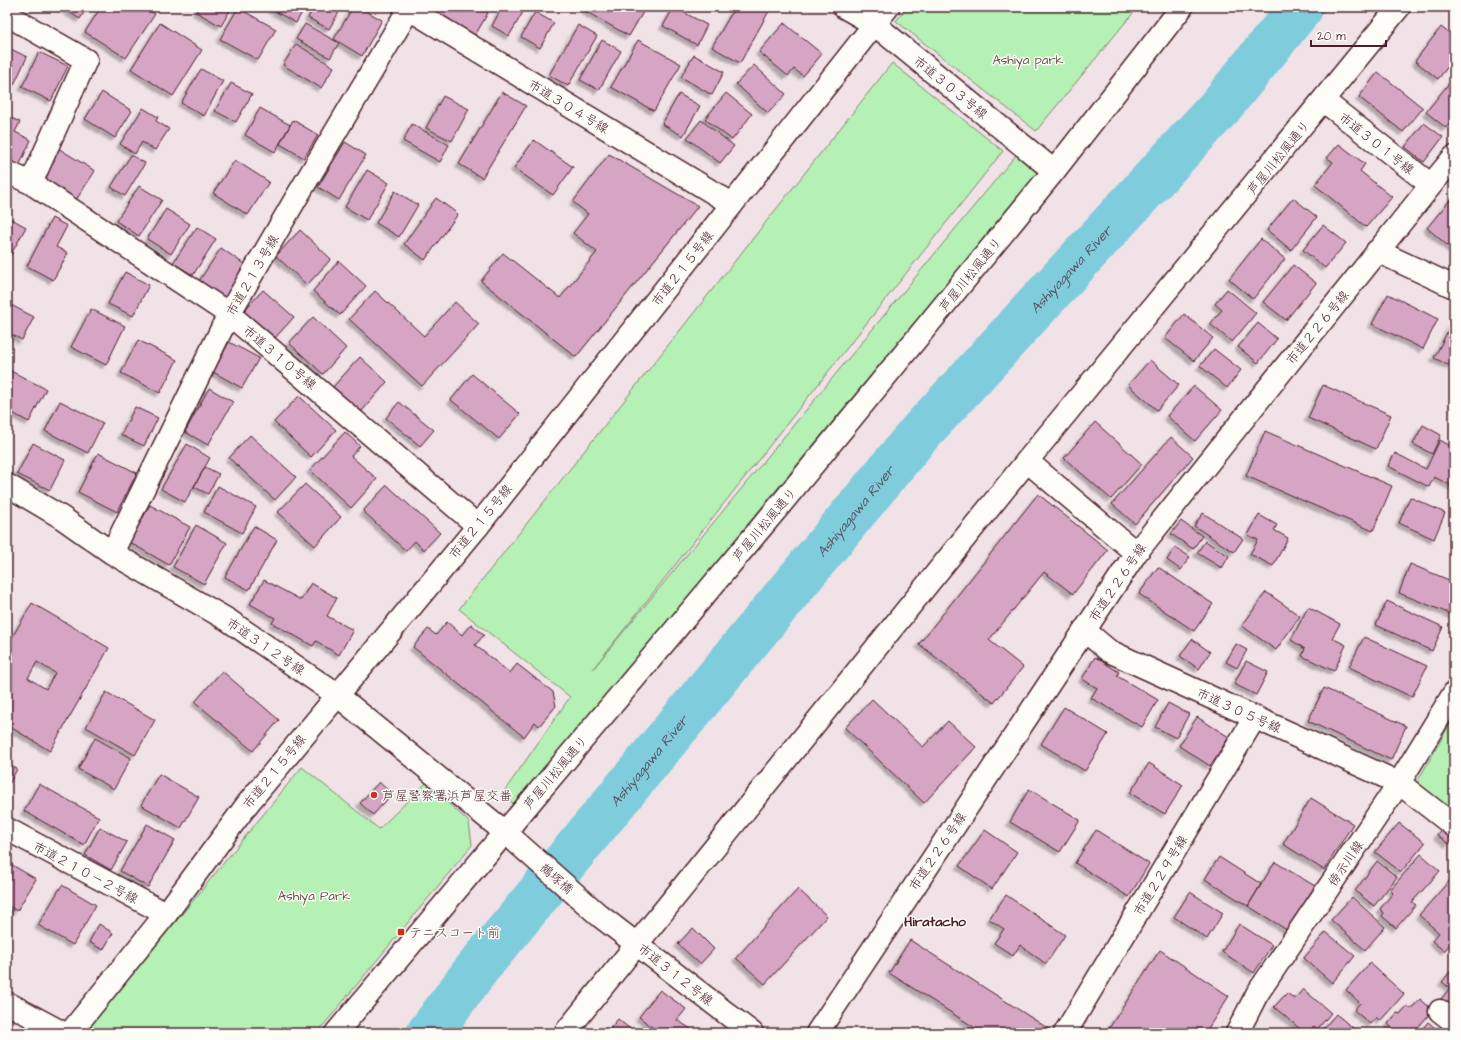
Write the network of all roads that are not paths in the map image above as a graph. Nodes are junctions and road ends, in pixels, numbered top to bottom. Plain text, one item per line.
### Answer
1 (844, 7) edge
2 (888, 7) edge
3 (1182, 7) edge
4 (1400, 7) edge
5 (408, 8) edge
6 (7, 15) edge
7 (874, 24) junction
8 (1324, 101) junction
9 (1454, 157) edge
10 (1054, 171) junction
11 (7, 172) edge
12 (31, 183) junction
13 (1431, 185) junction
14 (732, 204) junction
15 (1378, 251) junction
16 (1454, 287) edge
17 (229, 314) junction
18 (1027, 461) junction
19 (7, 485) edge
20 (478, 526) junction
21 (1136, 553) junction
22 (112, 554) junction
23 (1084, 630) junction
24 (1454, 693) edge
25 (337, 695) junction
26 (1255, 718) junction
27 (1399, 783) junction
28 (1454, 826) edge
29 (7, 829) edge
30 (508, 835) junction
31 (166, 914) junction
32 (600, 916) joint
33 (637, 944) junction
34 (7, 1003) edge
35 (63, 1033) edge
36 (70, 1033) edge
37 (336, 1033) edge
38 (565, 1033) edge
39 (752, 1033) edge
40 (817, 1033) edge
41 (1065, 1033) edge
42 (1237, 1033) edge

1 - 7 street, 市道３０３号線
2 - 7 street, 市道２１５号線
3 - 10 street, 芦屋川松風通り
4 - 8 street, 芦屋川松風通り
5 - 14 street, 市道３０４号線
5 - 17 street, 市道２１３号線
6 - 12 street
7 - 10 street, 市道３０３号線
7 - 14 street, 市道２１５号線
8 - 13 street, 市道３０１号線
8 - 18 street, 芦屋川松風通り
9 - 13 street, 市道２２６号線
10 - 30 street, 芦屋川松風通り
11 - 12 street, 市道３１０号線
12 - 17 street, 市道３１０号線
13 - 15 street, 市道２２６号線
14 - 20 street, 市道２１５号線
15 - 16 street
15 - 21 street, 市道２２６号線
17 - 20 street, 市道３１０号線
17 - 22 street, 市道２１３号線
18 - 21 street
18 - 33 street, 芦屋川松風通り
19 - 22 street, 市道３１２号線
20 - 25 street, 市道２１５号線
21 - 23 street, 市道２２６号線
22 - 25 street, 市道３１２号線
23 - 26 street, 市道３０５号線
23 - 40 street, 市道２２６号線
24 - 27 street, 傍示川線
25 - 30 street, 市道３１２号線
25 - 31 street, 市道２１５号線
26 - 27 street, 市道３０５号線
26 - 41 street, 市道２２９号線
27 - 28 street, 市道３０５号線
27 - 42 street, 傍示川線
29 - 31 street, 市道２１０－２号線
30 - 32 street, 鵺塚橋
30 - 37 street, 芦屋川松風通り
31 - 36 street, 市道２１５号線
32 - 33 street, 市道３１２号線
33 - 38 street, 芦屋川松風通り
33 - 39 street, 市道３１２号線
34 - 35 street

